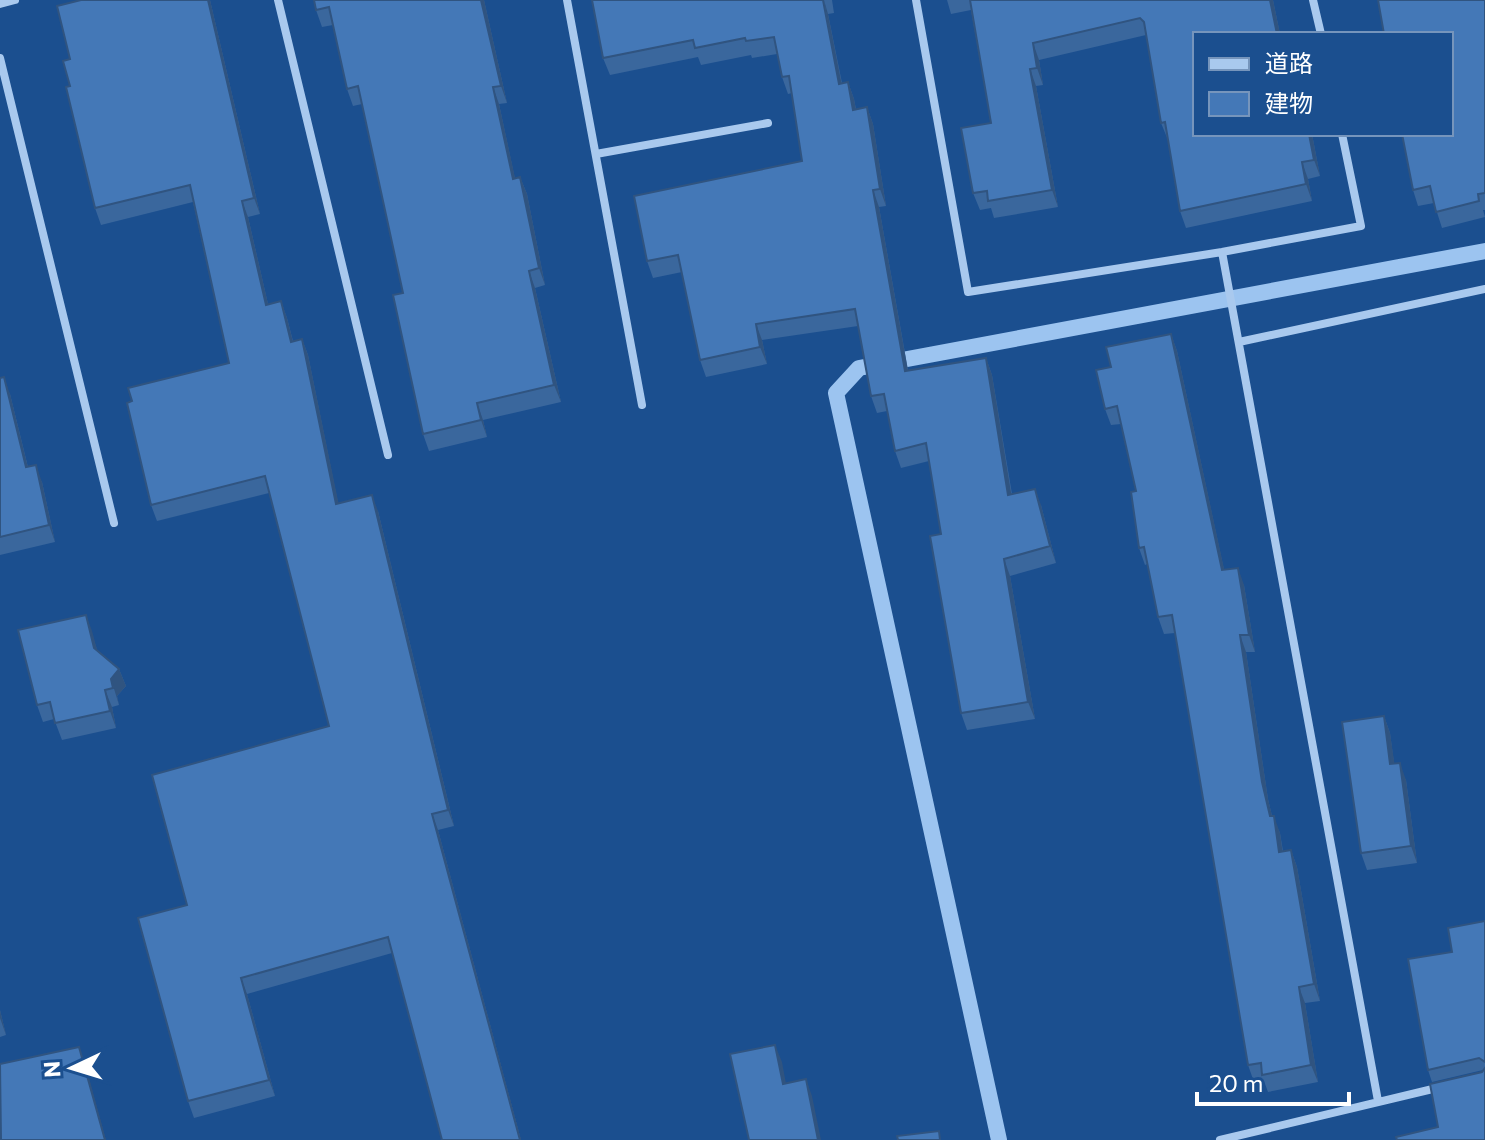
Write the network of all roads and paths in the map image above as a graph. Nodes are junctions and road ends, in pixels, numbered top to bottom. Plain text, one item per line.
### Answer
1 (15, 0) edge
2 (278, 0) edge
3 (567, 0) edge
4 (916, 0) edge
5 (1313, 0) edge
6 (0, 4) edge
7 (1321, 32) edge
8 (0, 58) edge
9 (768, 123) dead end
10 (1342, 136) edge
11 (596, 154) junction
12 (1222, 252) junction
13 (1485, 289) edge
14 (1239, 342) junction
15 (642, 405) dead end
16 (388, 455) dead end
17 (114, 523) dead end
18 (1454, 1084) edge
19 (1378, 1101) junction
20 (1220, 1140) edge

1 - 6 street
2 - 16 street
3 - 11 street
4 - 12 street
5 - 7 street
8 - 17 street
9 - 11 street
10 - 12 street
11 - 15 street
12 - 14 street
13 - 14 street
14 - 19 street
18 - 19 street
19 - 20 street

